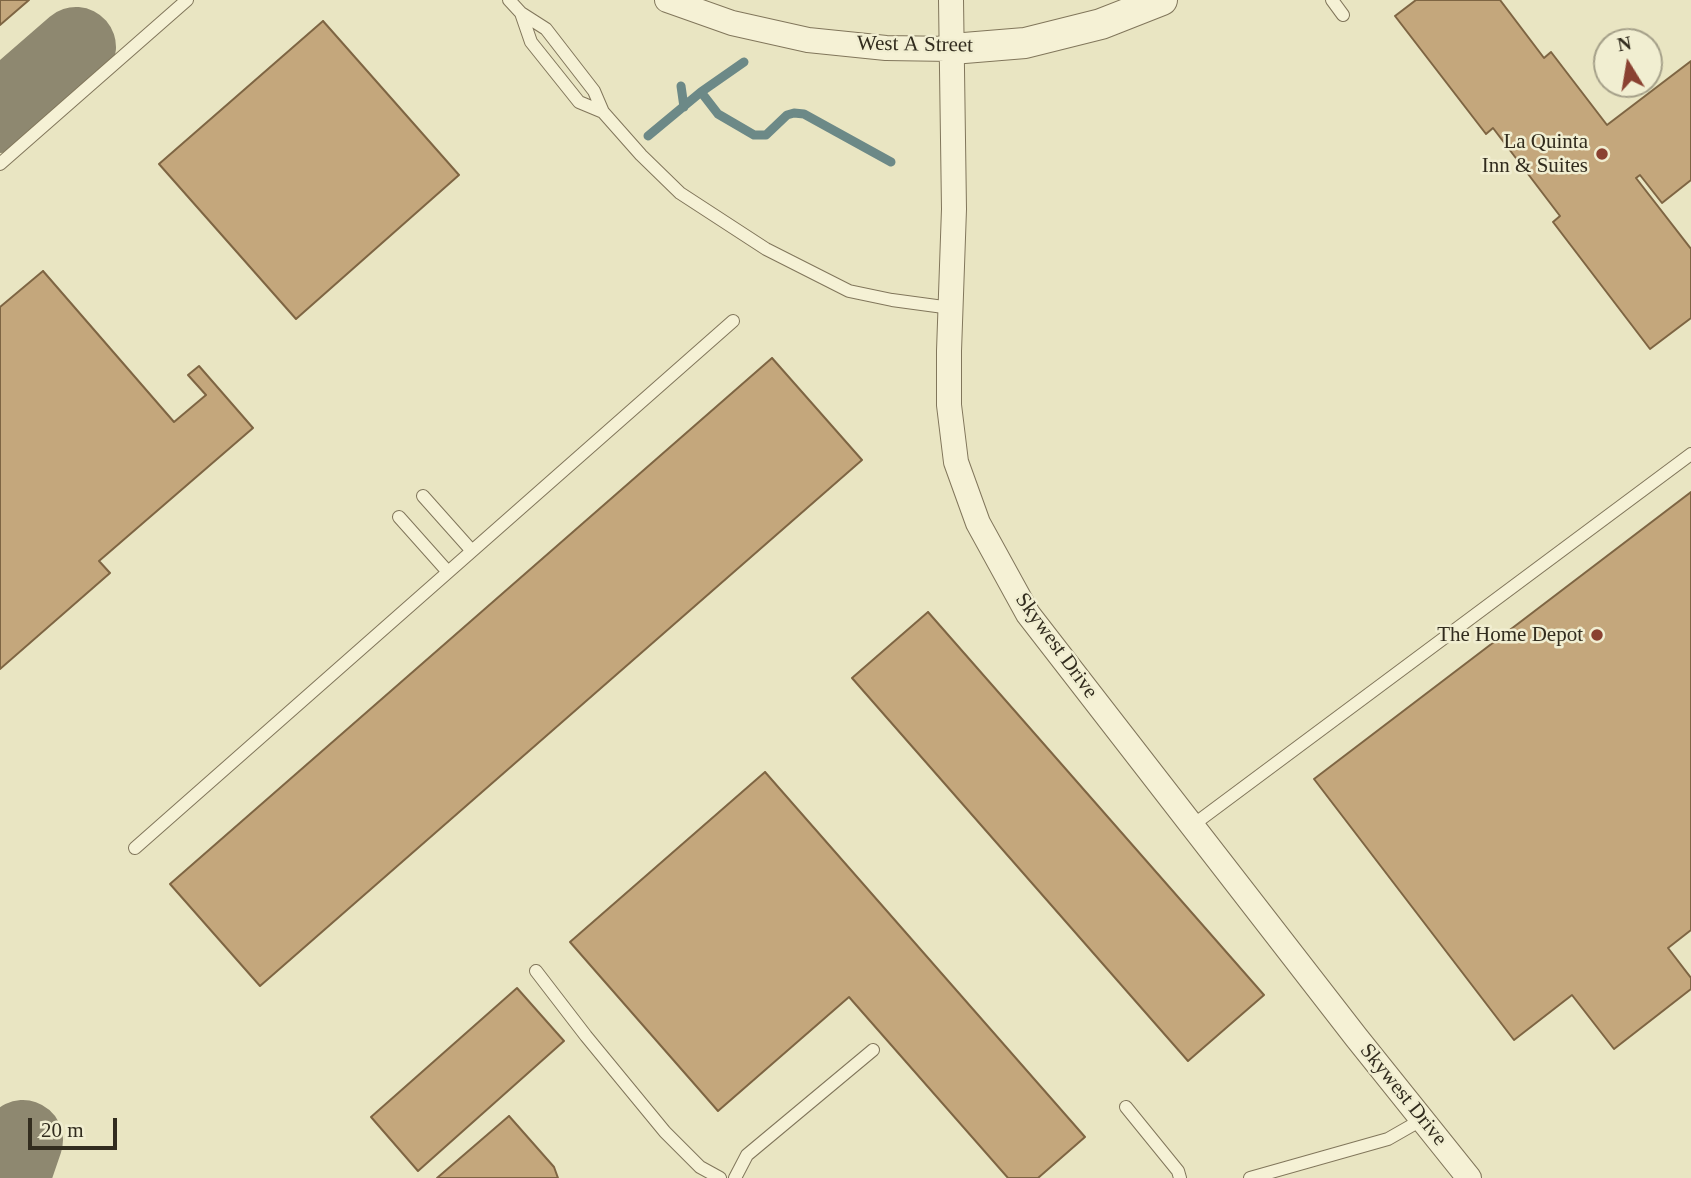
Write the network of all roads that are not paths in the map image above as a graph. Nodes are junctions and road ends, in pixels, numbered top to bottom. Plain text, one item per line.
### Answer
1 (187, 0) edge
2 (509, 0) edge
3 (667, 0) edge
4 (951, 0) edge
5 (1161, 0) edge
6 (1332, 0) edge
7 (521, 13) junction
8 (1343, 15) dead end
9 (952, 49) junction
10 (603, 112) junction
11 (0, 164) edge
12 (951, 308) junction
13 (733, 321) dead end
14 (1691, 454) edge
15 (423, 496) dead end
16 (399, 517) dead end
17 (472, 551) junction
18 (448, 572) junction
19 (1193, 825) junction
20 (135, 848) dead end
21 (536, 971) dead end
22 (873, 1050) dead end
23 (1126, 1107) dead end
24 (1423, 1119) junction
25 (720, 1178) edge
26 (736, 1178) edge
27 (1180, 1178) edge
28 (1250, 1178) edge
29 (1469, 1178) edge

1 - 11 lane
2 - 7 lane
3 - 9 street, West A Street
4 - 9 street, Skywest Drive
5 - 9 street, West A Street
6 - 8 lane
7 - 10 lane
7 - 10 lane
9 - 12 street, Skywest Drive
10 - 12 lane
12 - 19 street, Skywest Drive
13 - 17 lane
14 - 19 lane
15 - 17 lane
16 - 18 lane
17 - 18 lane
18 - 20 lane
19 - 24 street, Skywest Drive
21 - 25 lane
22 - 26 lane
23 - 27 lane
24 - 28 lane
24 - 29 street, Skywest Drive

